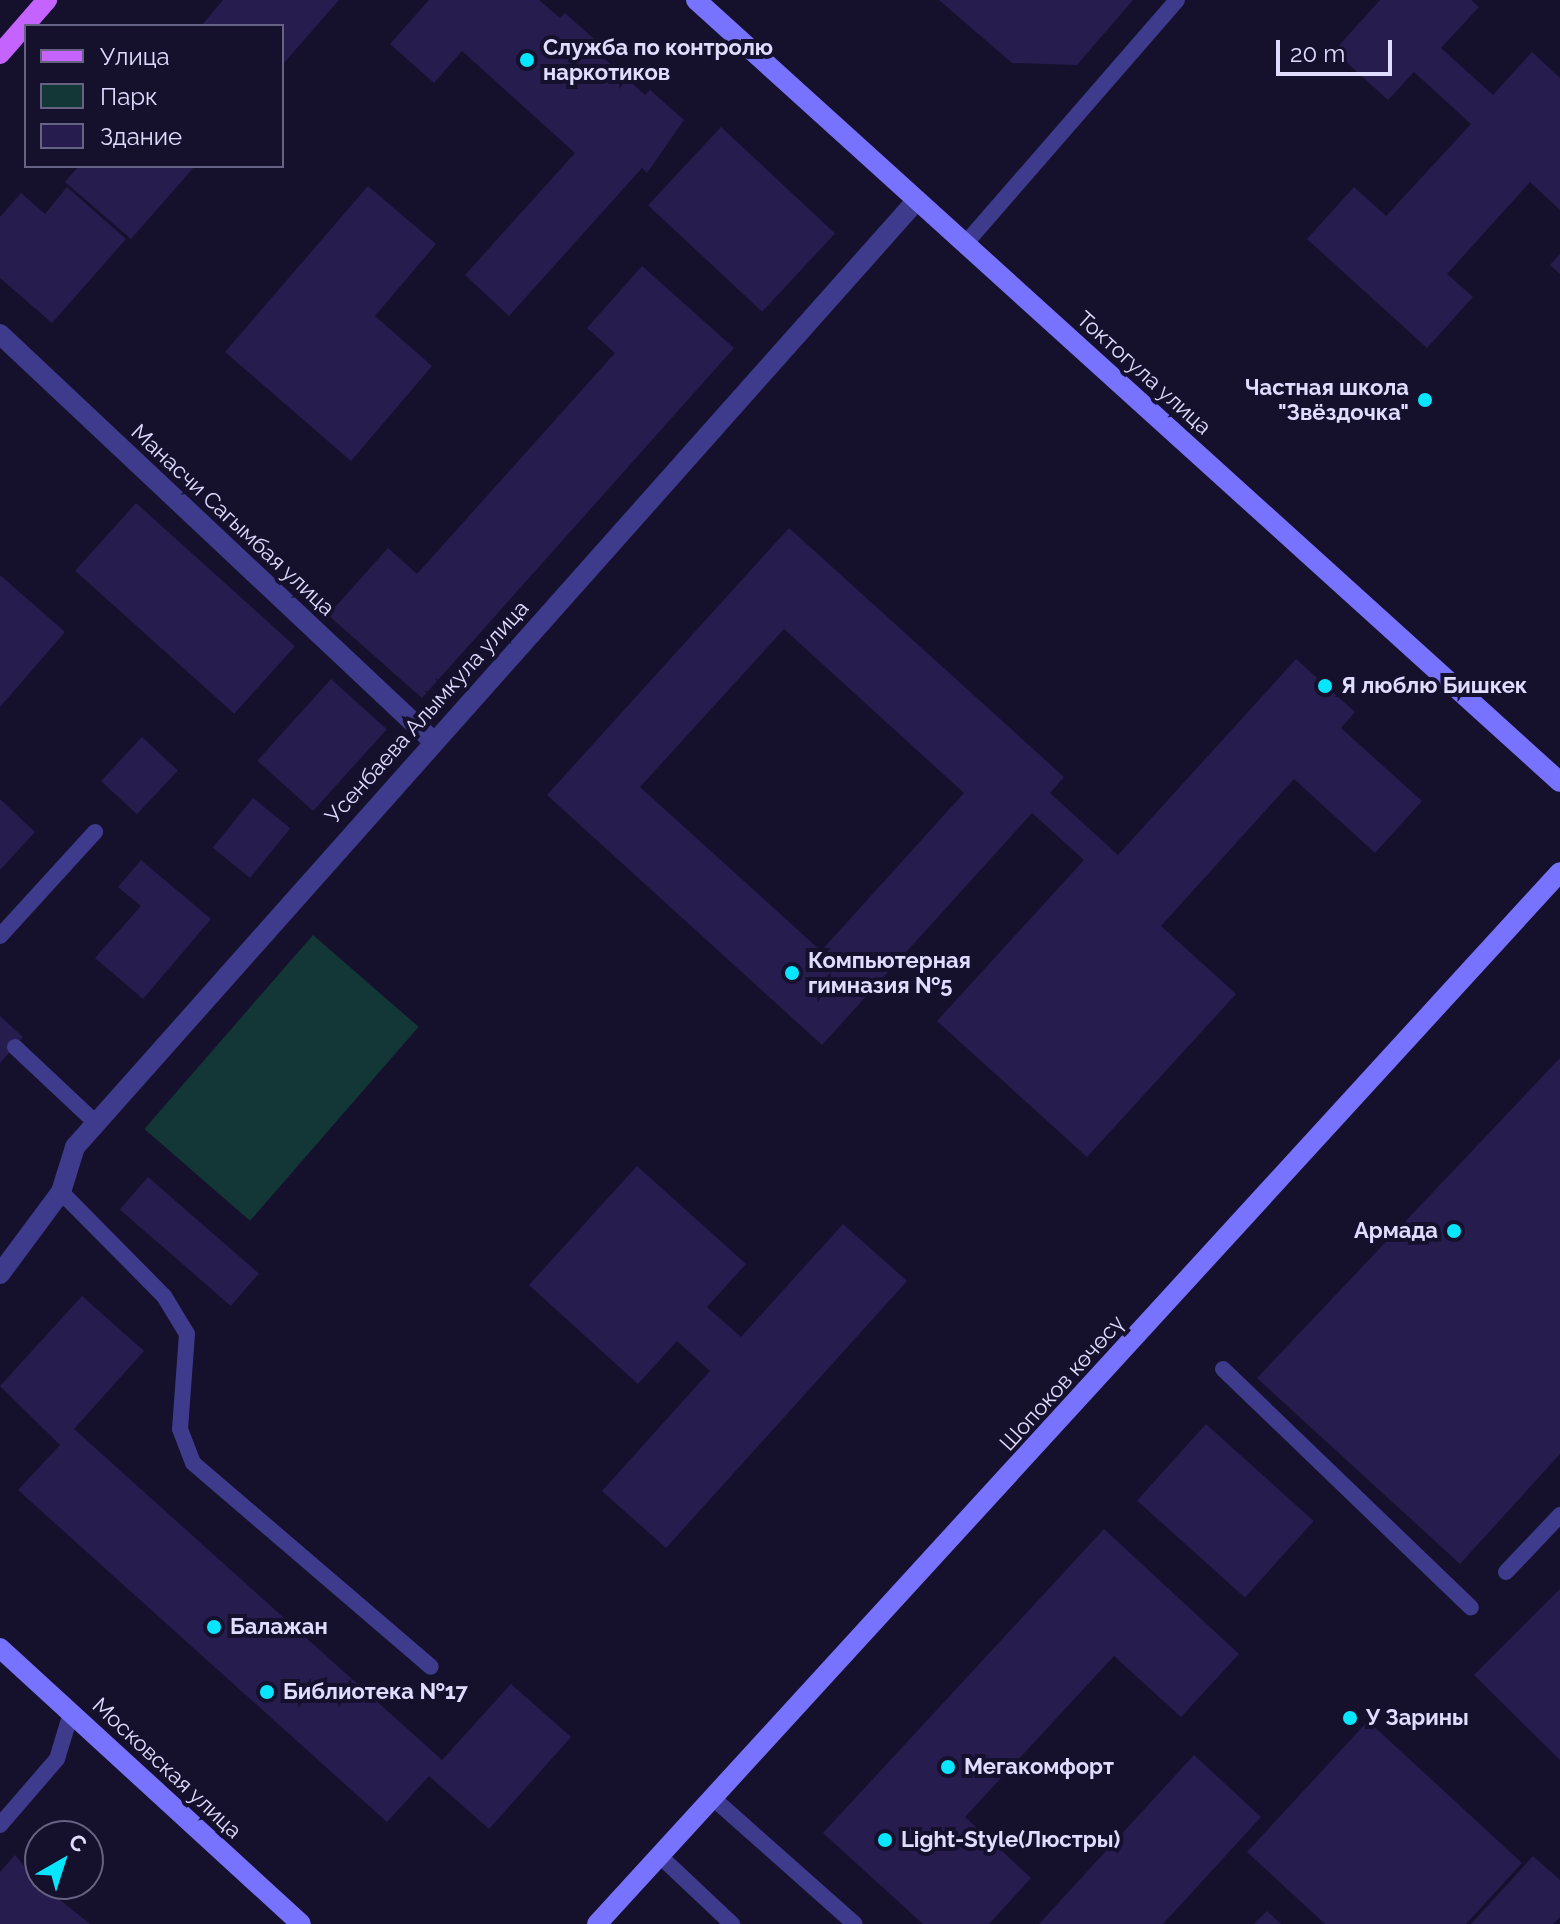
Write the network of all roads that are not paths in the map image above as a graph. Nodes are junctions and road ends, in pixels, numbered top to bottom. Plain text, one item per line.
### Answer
1 (47, 0) edge
2 (696, 0) edge
3 (1177, 0) edge
4 (26, 24) edge
5 (24, 26) edge
6 (0, 54) edge
7 (917, 200) junction
8 (965, 244) junction
9 (0, 334) edge
10 (433, 741) junction
11 (1560, 782) edge
12 (95, 832) dead end
13 (1560, 872) edge
14 (0, 936) edge
15 (15, 1047) dead end
16 (96, 1123) junction
17 (61, 1192) junction
18 (0, 1274) edge
19 (1223, 1369) dead end
20 (1560, 1515) edge
21 (1506, 1572) dead end
22 (1471, 1608) dead end
23 (0, 1648) edge
24 (431, 1667) dead end
25 (71, 1713) junction
26 (714, 1799) junction
27 (0, 1825) edge
28 (661, 1857) junction
29 (301, 1924) edge
30 (597, 1924) edge
31 (732, 1924) edge
32 (855, 1924) edge

1 - 4 main road
2 - 7 main road, Токтогула улица
3 - 8 lane
5 - 6 main road
7 - 8 main road, Токтогула улица
7 - 10 street, Усенбаева Алымкула улица
8 - 11 main road, Токтогула улица
9 - 10 street, Манасчи Сагымбая улица
10 - 16 street, Усенбаева Алымкула улица
12 - 14 lane
13 - 26 main road, Шопоков көчөсү
15 - 16 lane
16 - 17 street, Усенбаева Алымкула улица
17 - 18 street, Усенбаева Алымкула улица
17 - 24 lane
19 - 22 lane
20 - 21 lane
23 - 25 main road, Московская улица
25 - 27 lane
25 - 29 main road, Московская улица
26 - 28 main road, Шопоков көчөсү
26 - 32 lane
28 - 30 main road, Шопоков көчөсү
28 - 31 lane

